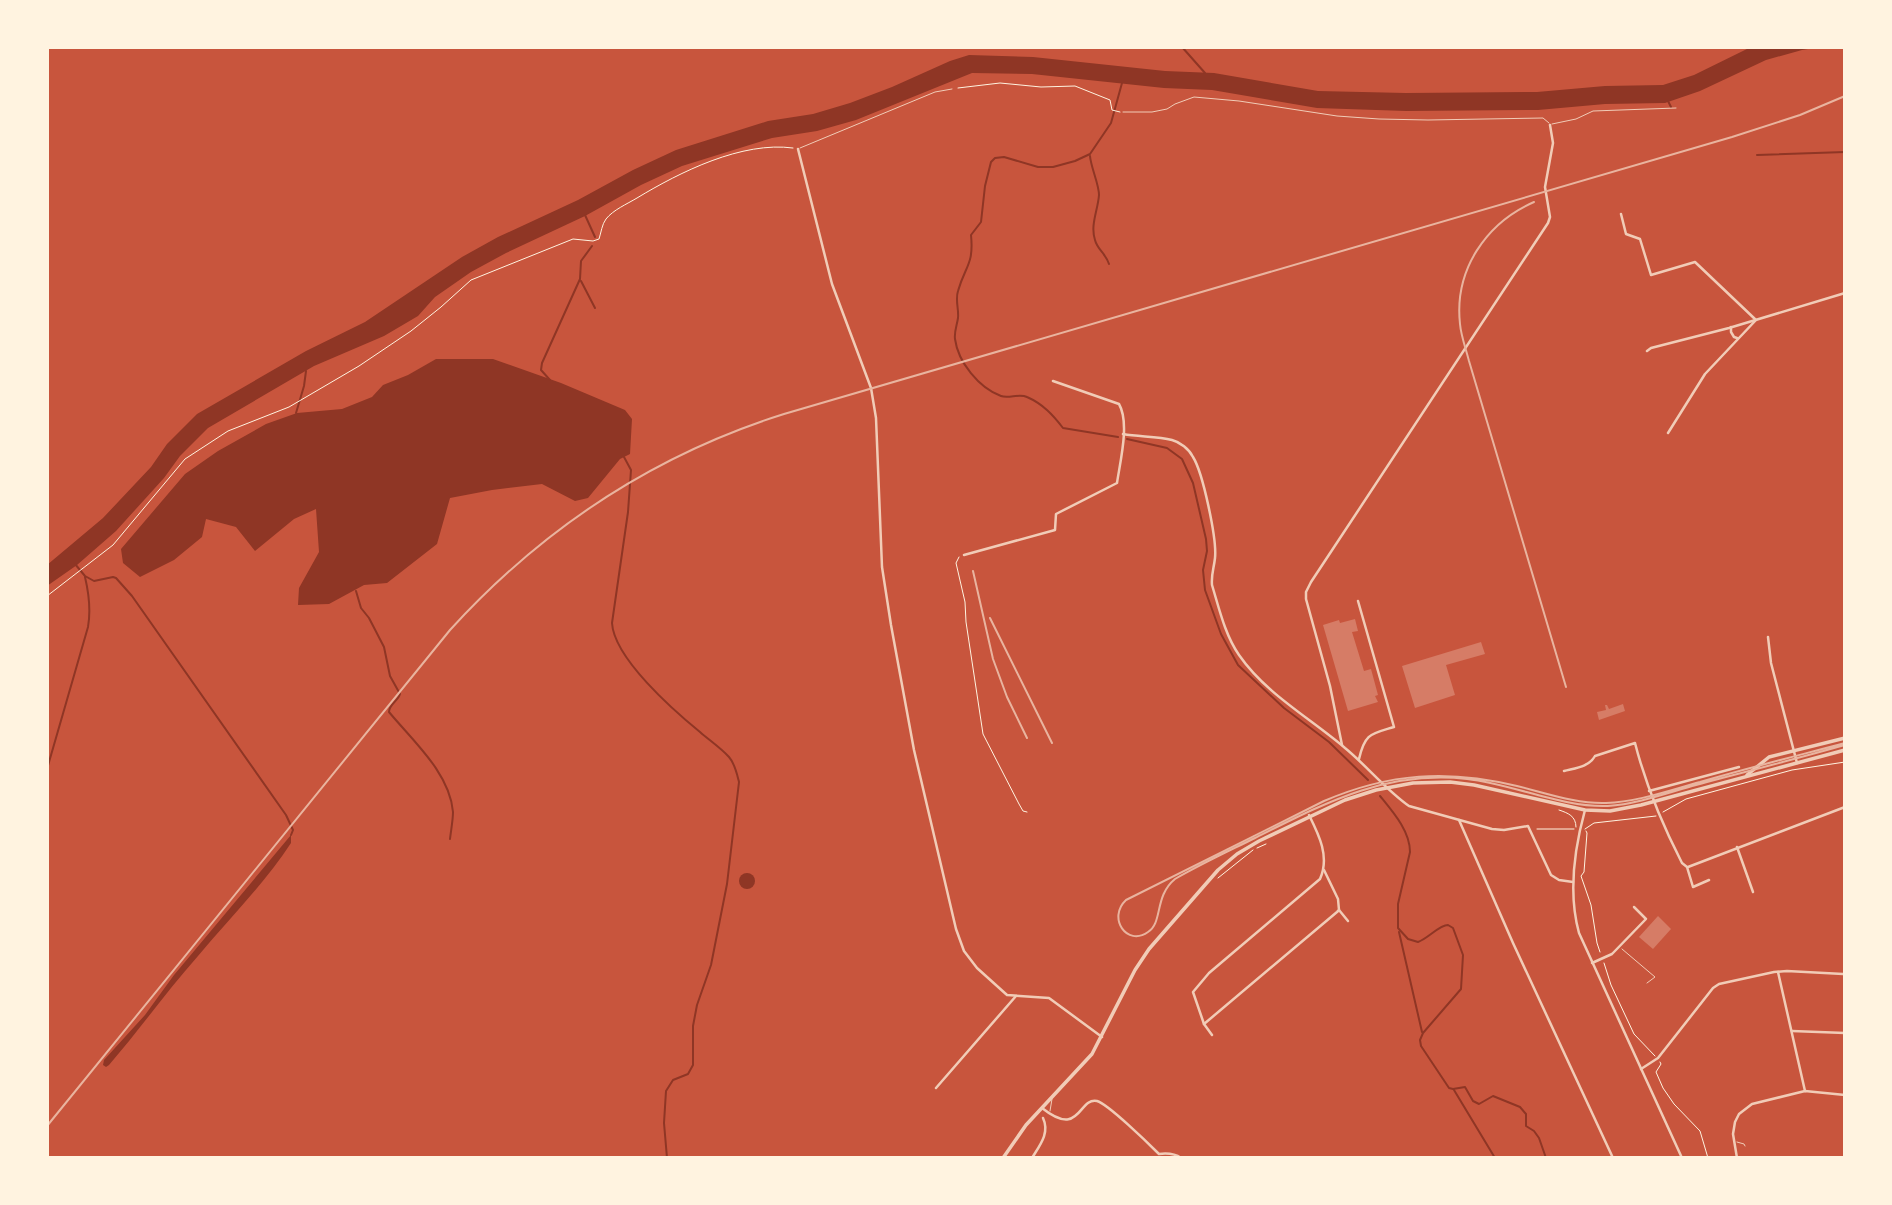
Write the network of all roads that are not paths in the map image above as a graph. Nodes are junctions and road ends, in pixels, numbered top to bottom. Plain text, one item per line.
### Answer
1 (952, 89) road end
2 (1676, 108) dead end
3 (1123, 112) dead end
4 (1550, 125) junction
5 (798, 149) joint
6 (1621, 214) dead end
7 (1845, 293) edge
8 (1756, 320) junction
9 (1731, 327) junction
10 (1738, 338) junction
11 (1647, 351) dead end
12 (1053, 381) dead end
13 (1668, 433) dead end
14 (1123, 434) junction
15 (964, 555) road end
16 (1358, 601) dead end
17 (1768, 637) dead end
18 (1845, 738) edge
19 (1342, 745) junction
20 (1845, 750) edge
21 (1794, 751) junction
22 (1359, 759) junction
23 (1797, 763) junction
24 (1740, 767) dead end
25 (1564, 772) dead end
26 (1728, 782) junction
27 (1388, 787) junction
28 (1649, 791) junction
29 (1653, 802) junction
30 (1845, 807) edge
31 (1584, 810) junction
32 (1310, 816) junction
33 (1459, 820) junction
34 (1737, 848) junction
35 (1687, 867) junction
36 (1324, 868) junction
37 (1709, 880) dead end
38 (1573, 882) junction
39 (1753, 892) dead end
40 (1634, 907) dead end
41 (1339, 910) junction
42 (1348, 920) dead end
43 (1620, 947) junction
44 (1592, 964) junction
45 (1778, 972) junction
46 (1843, 974) dead end
47 (1647, 983) dead end
48 (1016, 996) junction
49 (1203, 1024) junction
50 (1792, 1031) junction
51 (1845, 1034) edge
52 (1212, 1035) dead end
53 (1102, 1037) junction
54 (1641, 1069) junction
55 (936, 1088) dead end
56 (1805, 1091) junction
57 (1845, 1095) edge
58 (1051, 1098) junction
59 (1042, 1108) junction
60 (1048, 1113) junction
61 (1036, 1114) junction
62 (1043, 1118) junction
63 (1734, 1143) junction
64 (1745, 1146) dead end
65 (1159, 1154) junction
66 (1003, 1158) edge
67 (1032, 1158) edge
68 (1155, 1158) edge
69 (1181, 1158) edge
70 (1613, 1158) edge
71 (1682, 1158) edge
72 (1737, 1158) edge

1 - 5 lane
2 - 4 lane
3 - 4 lane
4 - 19 street
5 - 48 street
6 - 8 street
7 - 8 street
8 - 9 street
8 - 10 street
9 - 10 street
9 - 11 street
10 - 13 street
12 - 14 street
14 - 15 street
14 - 19 street
16 - 22 street
17 - 21 street
18 - 21 street
19 - 22 street
20 - 23 street
21 - 23 street
21 - 26 street
22 - 27 street
23 - 26 street
24 - 28 street
25 - 28 street
26 - 29 street
27 - 31 street
27 - 32 street
27 - 33 street
28 - 29 street
29 - 31 street
29 - 35 street
30 - 34 street
31 - 38 street
32 - 36 street
32 - 53 street
33 - 38 street
33 - 70 street
34 - 35 street
34 - 39 street
35 - 37 street
36 - 41 street
36 - 49 street
38 - 44 street
40 - 43 street
41 - 42 street
41 - 49 street
43 - 44 street
43 - 47 lane
44 - 54 street
45 - 46 street
45 - 50 street
45 - 54 street
48 - 53 street
48 - 55 street
49 - 52 street
50 - 51 street
50 - 56 street
53 - 58 street
54 - 71 street
56 - 57 street
56 - 63 street
58 - 59 street
58 - 60 lane
59 - 60 street
59 - 61 street
60 - 62 street
60 - 65 street
61 - 62 street
61 - 66 street
62 - 67 street
63 - 64 lane
63 - 72 street
65 - 68 street
65 - 69 street

